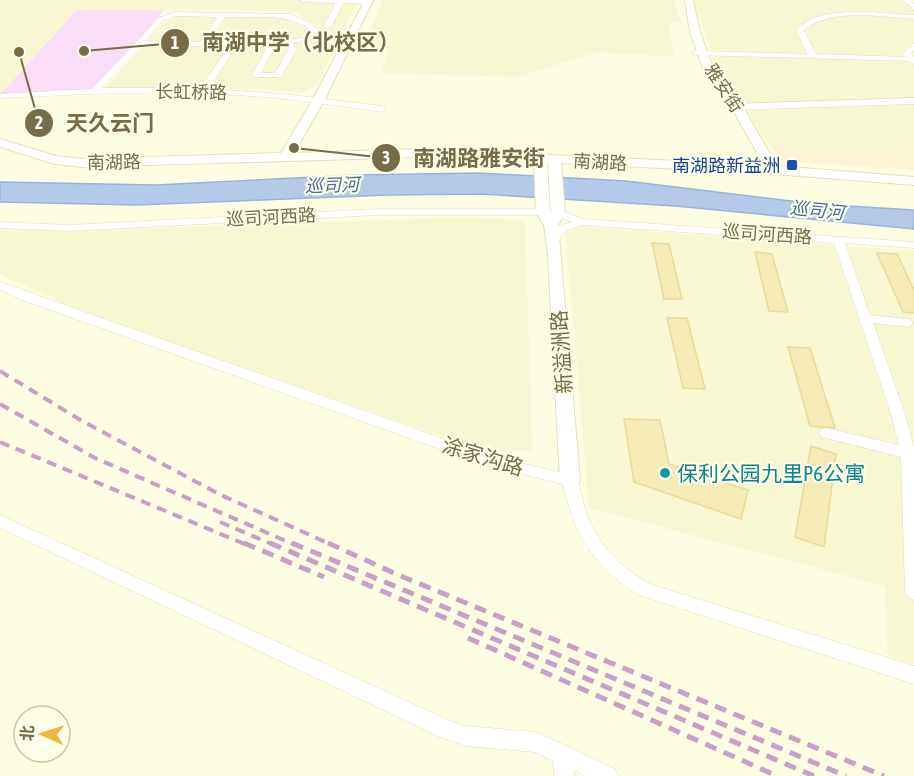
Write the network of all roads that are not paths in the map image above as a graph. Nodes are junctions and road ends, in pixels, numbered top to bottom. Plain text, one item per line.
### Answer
1 (303, 0) edge
2 (682, 0) edge
3 (688, 0) edge
4 (906, 0) edge
5 (341, 1) edge
6 (370, 1) edge
7 (914, 8) edge
8 (224, 14) junction
9 (914, 17) edge
10 (327, 27) dead end
11 (322, 36) junction
12 (139, 43) junction
13 (290, 43) junction
14 (202, 44) junction
15 (234, 44) junction
16 (273, 45) junction
17 (914, 45) edge
18 (343, 52) junction
19 (699, 53) junction
20 (813, 56) junction
21 (912, 61) edge
22 (94, 91) junction
23 (202, 91) junction
24 (0, 96) edge
25 (320, 101) junction
26 (914, 101) edge
27 (734, 107) junction
28 (382, 109) dead end
29 (0, 142) edge
30 (290, 156) junction
31 (540, 159) junction
32 (554, 159) junction
33 (767, 170) junction
34 (914, 181) edge
35 (583, 222) junction
36 (551, 223) junction
37 (0, 225) edge
38 (838, 239) junction
39 (914, 245) edge
40 (0, 285) edge
41 (865, 318) junction
42 (908, 323) dead end
43 (826, 433) dead end
44 (908, 453) junction
45 (570, 480) junction
46 (0, 521) edge
47 (913, 535) edge
48 (914, 592) edge
49 (914, 675) edge
50 (563, 754) junction
51 (564, 776) edge
52 (608, 776) edge

1 - 5 street
2 - 19 main road, 雅安街
3 - 19 main road, 雅安街
4 - 7 street
5 - 6 street
5 - 10 street
6 - 18 main road
6 - 25 main road
8 - 11 street
8 - 12 street
8 - 14 street
9 - 20 street
11 - 13 street
11 - 18 street
12 - 14 street
12 - 22 street
13 - 16 street
13 - 16 street
14 - 15 street
15 - 16 street
15 - 23 street
17 - 21 street
18 - 25 main road
19 - 20 street
19 - 27 main road, 雅安街
20 - 21 street
22 - 23 street, 长虹桥路
22 - 24 street, 长虹桥路
23 - 25 street, 长虹桥路
25 - 28 street, 长虹桥路
25 - 30 main road
26 - 27 street
27 - 33 main road, 雅安街
29 - 30 main road, 南湖路
30 - 31 main road, 南湖路
31 - 32 main road, 南湖路
31 - 36 main road
32 - 33 main road, 南湖路
32 - 36 main road
33 - 34 main road, 南湖路
35 - 36 street, 巡司河西路
35 - 36 street
35 - 38 street, 巡司河西路
36 - 37 street, 巡司河西路
36 - 45 main road, 新溢洲路
38 - 39 street, 巡司河西路
38 - 41 street
40 - 45 street, 涂家沟路
41 - 42 street
41 - 44 street
43 - 44 street
44 - 47 street
45 - 49 street
46 - 50 street
47 - 48 street
50 - 51 street
50 - 52 street

